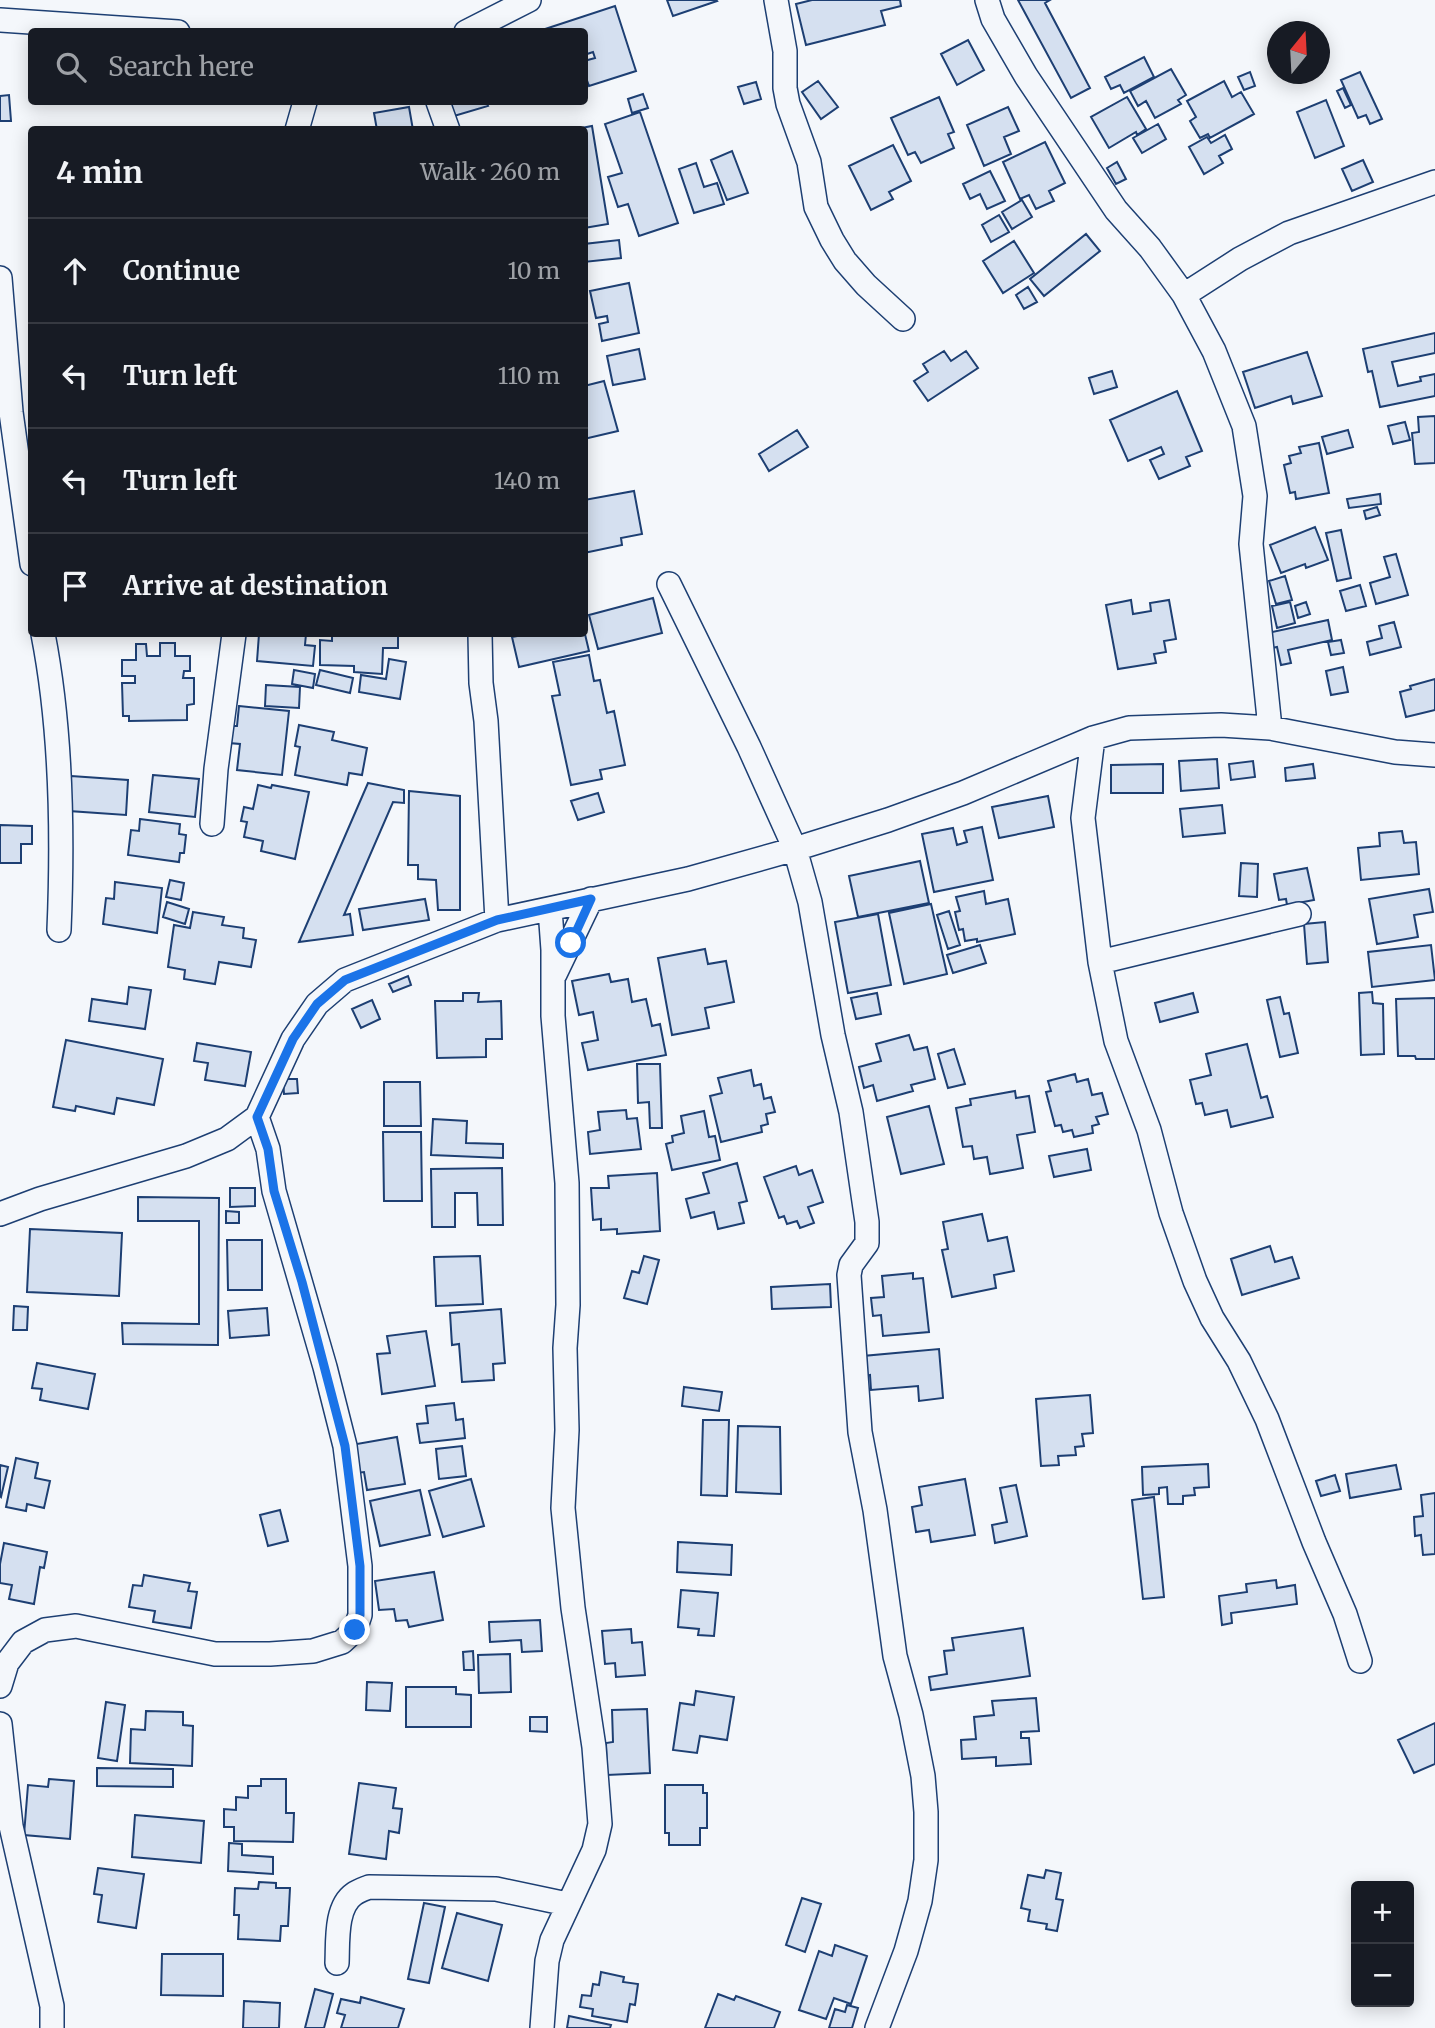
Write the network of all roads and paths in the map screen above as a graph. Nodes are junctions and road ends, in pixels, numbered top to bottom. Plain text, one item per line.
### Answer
1 (529, 0) edge
2 (776, 0) edge
3 (987, 0) edge
4 (0, 20) edge
5 (119, 28) edge
6 (474, 28) edge
7 (303, 105) edge
8 (439, 105) edge
9 (299, 126) edge
10 (447, 126) edge
11 (1435, 182) edge
12 (0, 278) edge
13 (1184, 295) junction
14 (903, 319) dead end
15 (5, 412) edge
16 (28, 541) edge
17 (669, 584) dead end
18 (43, 637) edge
19 (234, 637) edge
20 (480, 637) edge
21 (1270, 728) junction
22 (1093, 738) junction
23 (1435, 755) edge
24 (212, 824) dead end
25 (795, 849) junction
26 (591, 899) junction
27 (550, 909) junction
28 (1299, 914) dead end
29 (497, 920) junction
30 (59, 930) dead end
31 (1100, 962) junction
32 (552, 980) junction
33 (257, 1117) junction
34 (0, 1214) edge
35 (1360, 1661) dead end
36 (0, 1686) edge
37 (0, 1724) edge
38 (6, 1829) edge
39 (567, 1904) junction
40 (337, 1963) dead end
41 (52, 2028) edge
42 (542, 2028) edge
43 (877, 2028) edge

1 - 6 street
2 - 14 street
3 - 13 street
4 - 5 street
7 - 9 street
8 - 10 street
11 - 13 street
12 - 15 street
13 - 21 street
15 - 16 street
17 - 25 street
18 - 30 street
19 - 24 street
20 - 29 street
21 - 22 street
21 - 23 street
22 - 25 street
22 - 31 street
25 - 26 street
25 - 43 street
26 - 27 street
26 - 32 street
27 - 29 street
27 - 32 street
28 - 31 street
29 - 33 street
31 - 35 street
32 - 39 street
33 - 34 street
33 - 36 street
37 - 38 street
38 - 41 street
39 - 40 street
39 - 42 street

